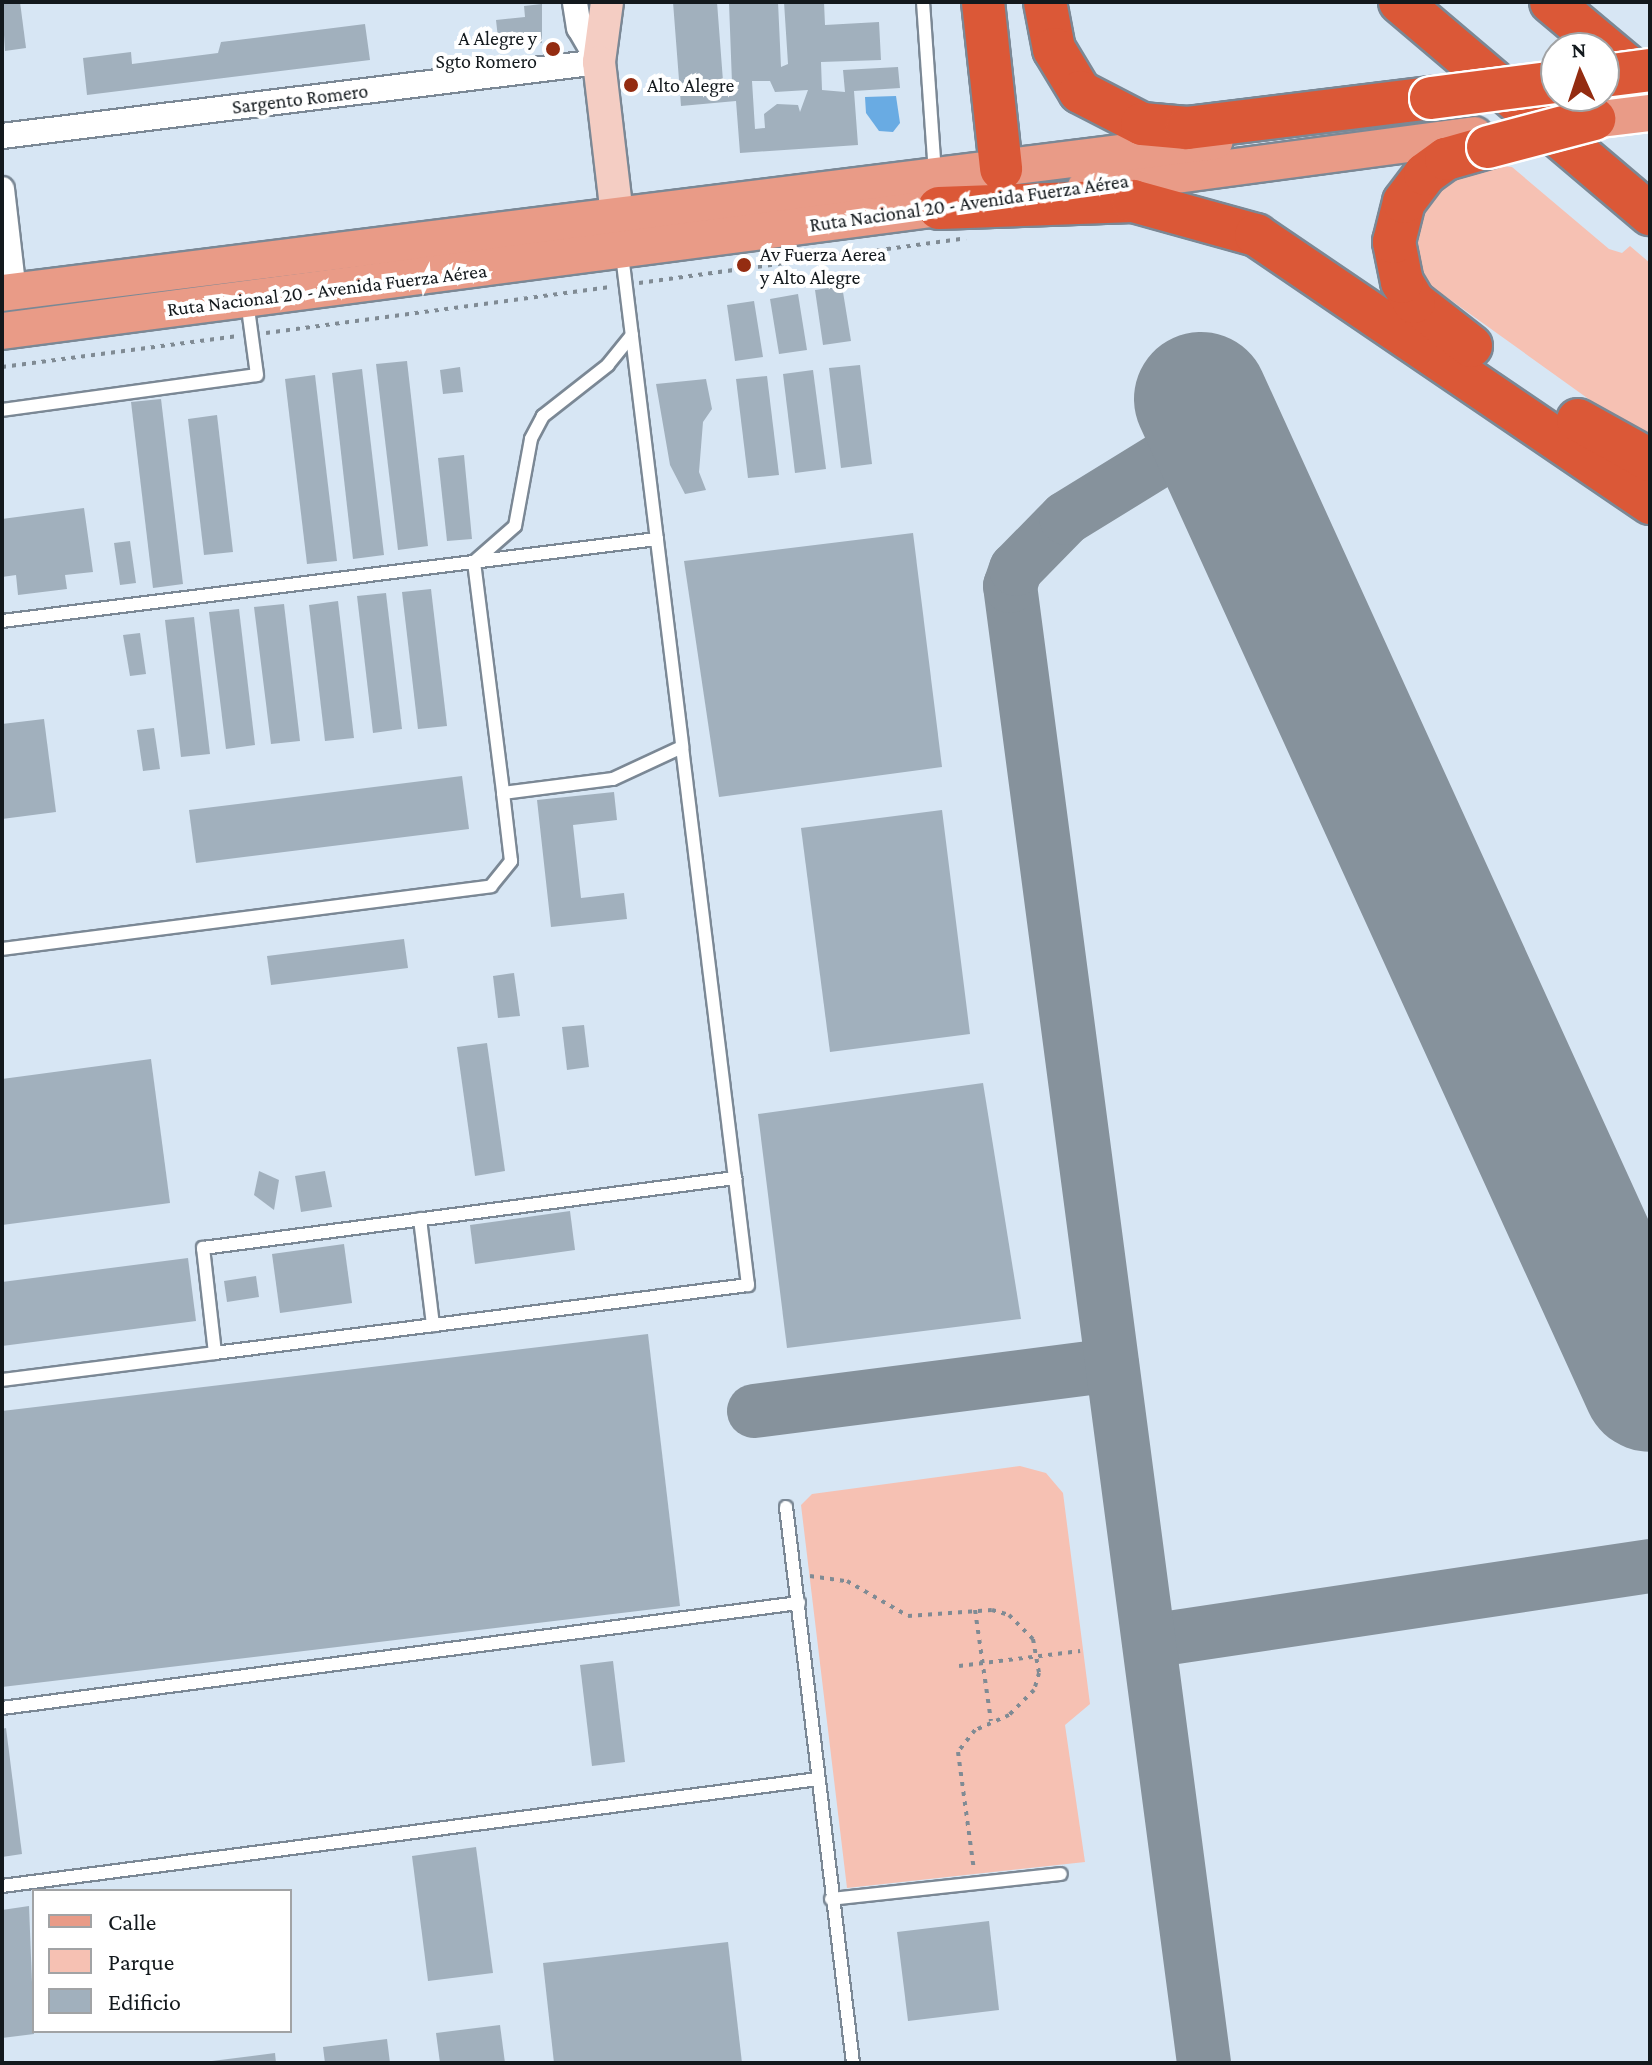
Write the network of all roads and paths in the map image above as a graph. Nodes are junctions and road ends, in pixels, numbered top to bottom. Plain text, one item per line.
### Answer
1 (575, 2) edge
2 (607, 2) edge
3 (923, 2) edge
4 (983, 2) edge
5 (1045, 2) edge
6 (1366, 2) edge
7 (1400, 2) edge
8 (1523, 2) edge
9 (1551, 2) edge
10 (1558, 32) edge
11 (599, 62) junction
12 (1650, 70) edge
13 (1620, 73) edge
14 (1650, 85) edge
15 (1620, 88) edge
16 (1540, 97) edge
17 (1540, 98) edge
18 (1620, 100) edge
19 (1540, 101) edge
20 (1439, 104) junction
21 (1620, 111) edge
22 (1553, 112) edge
23 (1556, 112) edge
24 (1591, 112) edge
25 (1650, 114) edge
26 (2, 136) edge
27 (1482, 141) junction
28 (1001, 169) junction
29 (2, 189) edge
30 (937, 192) junction
31 (1650, 214) edge
32 (618, 215) junction
33 (978, 228) dead end
34 (1650, 242) edge
35 (624, 268) junction
36 (8, 292) edge
37 (249, 317) junction
38 (2, 331) edge
39 (632, 335) junction
40 (2, 367) edge
41 (2, 410) edge
42 (1650, 460) edge
43 (1650, 503) edge
44 (657, 539) junction
45 (474, 562) junction
46 (2, 621) edge
47 (682, 747) junction
48 (503, 793) junction
49 (2, 949) edge
50 (735, 1178) junction
51 (420, 1219) junction
52 (433, 1325) junction
53 (215, 1353) junction
54 (2, 1380) edge
55 (786, 1507) dead end
56 (795, 1578) junction
57 (799, 1603) junction
58 (975, 1610) junction
59 (1080, 1651) dead end
60 (1039, 1656) junction
61 (983, 1663) junction
62 (959, 1666) dead end
63 (2, 1708) edge
64 (991, 1721) junction
65 (818, 1779) junction
66 (1061, 1874) dead end
67 (976, 1883) junction
68 (2, 1886) edge
69 (831, 1899) junction
70 (853, 2063) edge

1 - 11 street
2 - 11 main road
3 - 30 lane
4 - 28 highway
5 - 20 highway
6 - 17 highway
7 - 16 highway
8 - 10 highway
9 - 14 highway
11 - 26 street, Sargento Romero
11 - 32 main road
12 - 13 highway, bridge
14 - 18 main road
15 - 25 highway
19 - 20 highway, bridge
20 - 28 main road, Ruta Nacional 20 - Avenida Fuerza Aérea
21 - 25 highway, bridge
22 - 34 highway
23 - 31 highway
24 - 27 highway, bridge
27 - 30 main road, Ruta Nacional 20 - Avenida Fuerza Aérea
27 - 42 highway
28 - 30 main road, Ruta Nacional 20 - Avenida Fuerza Aérea
29 - 36 street
30 - 32 main road, Ruta Nacional 20 - Avenida Fuerza Aérea
30 - 35 main road, Ruta Nacional 20 - Avenida Fuerza Aérea
30 - 43 highway
32 - 35 main road
32 - 36 main road, Ruta Nacional 20 - Avenida Fuerza Aérea
33 - 35 path
35 - 37 main road, Ruta Nacional 20 - Avenida Fuerza Aérea
35 - 37 path
35 - 39 lane
37 - 38 main road, Ruta Nacional 20 - Avenida Fuerza Aérea
37 - 40 path
37 - 41 lane
39 - 44 lane
39 - 45 lane
44 - 45 lane
44 - 47 lane
45 - 46 lane
45 - 48 lane
47 - 48 lane
47 - 50 lane
48 - 49 lane
50 - 51 lane
50 - 52 lane
51 - 52 lane
51 - 53 lane
52 - 53 lane
53 - 54 lane
55 - 56 lane
56 - 57 lane
56 - 58 path
57 - 63 lane
57 - 65 lane
58 - 60 path
58 - 61 path
59 - 60 path
60 - 61 path
60 - 64 path
61 - 62 path
61 - 64 path
64 - 67 path
65 - 68 lane
65 - 69 lane
66 - 67 lane
67 - 69 lane
69 - 70 lane

